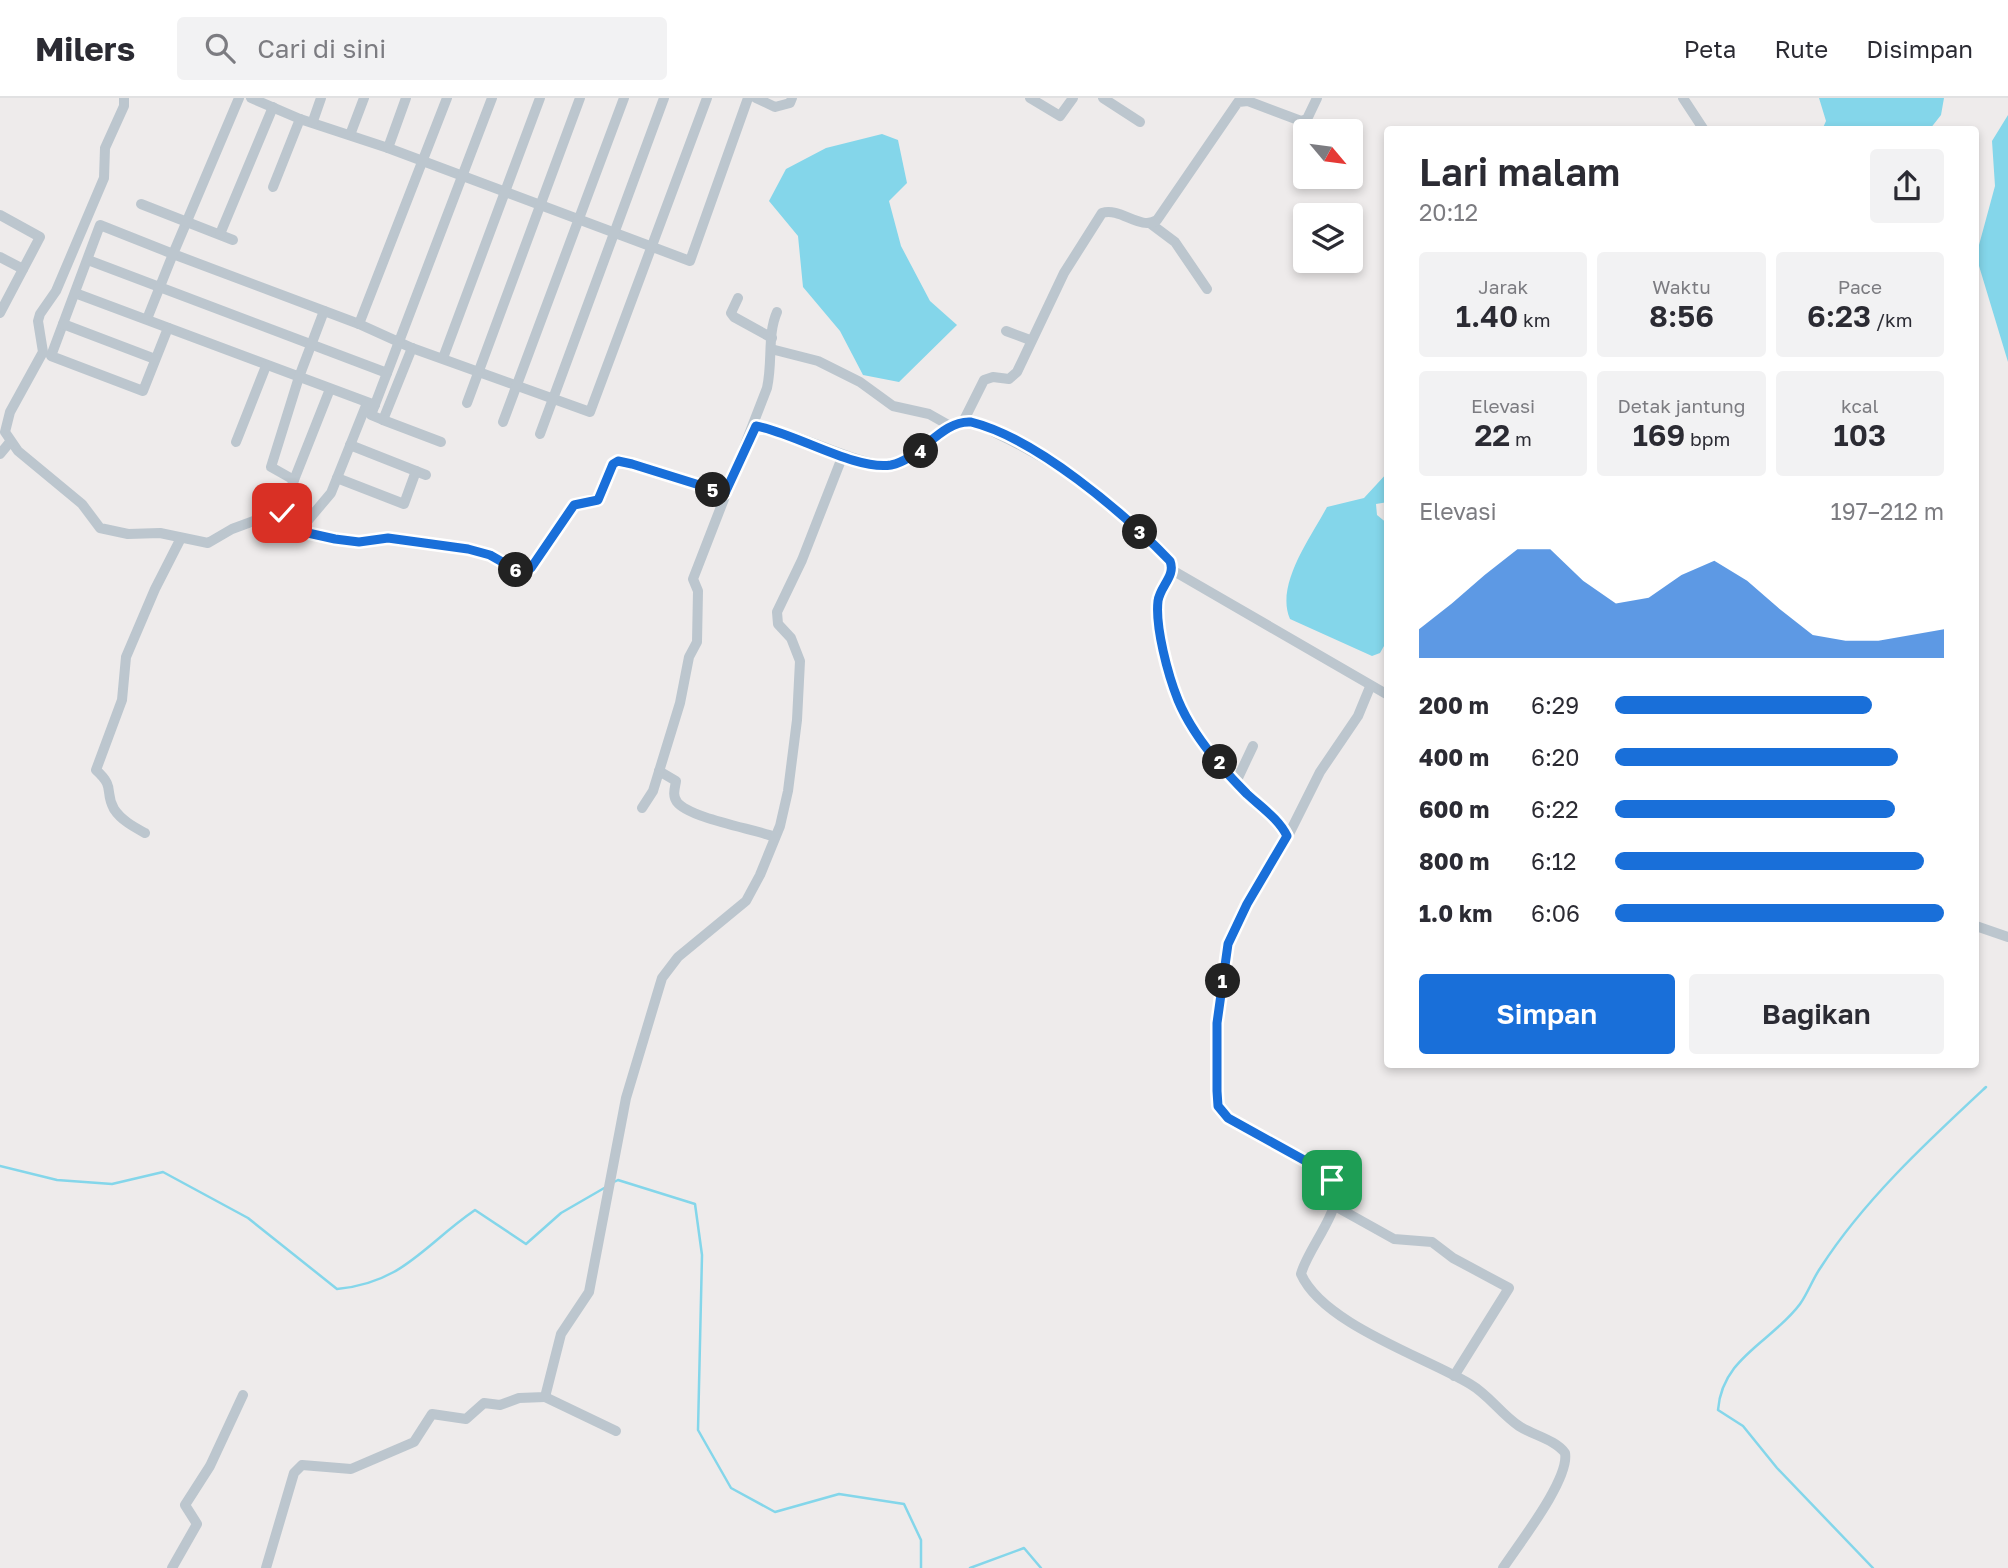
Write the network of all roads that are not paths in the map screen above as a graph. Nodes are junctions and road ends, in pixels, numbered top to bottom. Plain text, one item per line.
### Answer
1 (124, 98) edge
2 (239, 98) edge
3 (251, 98) edge
4 (321, 98) edge
5 (364, 98) edge
6 (406, 98) edge
7 (447, 98) edge
8 (492, 98) edge
9 (540, 98) edge
10 (579, 98) edge
11 (624, 98) edge
12 (664, 98) edge
13 (707, 98) edge
14 (748, 98) edge
15 (756, 98) edge
16 (792, 98) edge
17 (1030, 98) edge
18 (1073, 98) edge
19 (1103, 98) edge
20 (1317, 98) edge
21 (1683, 98) edge
22 (1234, 100) edge
23 (276, 104) edge
24 (300, 119) junction
25 (313, 121) junction
26 (1140, 122) dead end
27 (1701, 126) edge
28 (350, 135) junction
29 (388, 148) junction
30 (422, 163) junction
31 (461, 178) junction
32 (273, 187) dead end
33 (503, 193) junction
34 (141, 204) dead end
35 (540, 205) junction
36 (0, 215) edge
37 (581, 220) junction
38 (185, 222) junction
39 (1151, 224) junction
40 (614, 232) junction
41 (220, 234) junction
42 (233, 240) dead end
43 (652, 247) junction
44 (173, 254) junction
45 (0, 257) edge
46 (88, 260) junction
47 (23, 269) junction
48 (161, 286) junction
49 (1207, 289) dead end
50 (75, 292) junction
51 (4, 297) edge
52 (738, 298) dead end
53 (324, 311) junction
54 (777, 312) dead end
55 (0, 313) edge
56 (147, 319) junction
57 (63, 324) junction
58 (359, 324) junction
59 (168, 328) junction
60 (1006, 331) dead end
61 (1030, 340) junction
62 (401, 342) junction
63 (311, 344) junction
64 (771, 344) junction
65 (412, 348) junction
66 (443, 358) junction
67 (155, 359) junction
68 (266, 366) junction
69 (479, 371) junction
70 (387, 373) junction
71 (299, 377) junction
72 (518, 385) junction
73 (330, 389) junction
74 (555, 397) junction
75 (467, 403) dead end
76 (371, 404) junction
77 (383, 420) junction
78 (503, 422) dead end
79 (963, 422) junction
80 (754, 426) junction
81 (952, 427) junction
82 (3, 431) edge
83 (540, 434) dead end
84 (10, 442) junction
85 (236, 442) dead end
86 (441, 442) dead end
87 (350, 445) junction
88 (0, 454) edge
89 (843, 455) junction
90 (337, 478) junction
91 (293, 480) junction
92 (727, 492) junction
93 (278, 519) junction
94 (299, 531) junction
95 (181, 538) junction
96 (1172, 570) junction
97 (1370, 687) junction
98 (1384, 693) edge
99 (1253, 746) dead end
100 (659, 771) junction
101 (1236, 782) junction
102 (642, 808) dead end
103 (145, 833) dead end
104 (1287, 836) junction
105 (775, 837) junction
106 (1979, 927) edge
107 (2008, 937) edge
108 (1354, 1156) dead end
109 (1336, 1187) junction
110 (1333, 1205) junction
111 (1454, 1376) junction
112 (243, 1395) dead end
113 (545, 1397) junction
114 (616, 1431) dead end
115 (172, 1568) edge
116 (266, 1568) edge
117 (1503, 1568) edge

1 - 82 street
2 - 38 street
3 - 23 street
4 - 25 street
5 - 28 street
6 - 29 street
7 - 30 street
8 - 31 street
9 - 33 street
10 - 35 street
11 - 37 street
12 - 40 street
13 - 43 street
14 - 43 street
15 - 16 street
17 - 18 street
19 - 26 street
20 - 22 street
21 - 27 street
22 - 39 street
23 - 24 street
23 - 41 street
24 - 25 street
24 - 32 street
25 - 28 street
28 - 29 street
29 - 30 street
30 - 31 street
30 - 58 street
31 - 33 street
31 - 62 street
33 - 35 street
33 - 66 street
34 - 38 street
35 - 37 street
35 - 69 street
36 - 47 street
37 - 40 street
37 - 72 street
38 - 41 street
38 - 44 street
39 - 49 street
39 - 61 street
40 - 43 street
40 - 74 street
41 - 42 street
43 - 74 street
44 - 46 street
44 - 48 street
44 - 53 street
45 - 47 street
46 - 48 street
46 - 50 street
47 - 51 street
48 - 56 street
48 - 63 street
50 - 56 street
50 - 57 street
51 - 55 street
52 - 64 street
53 - 58 street
53 - 63 street
54 - 64 street
56 - 59 street
57 - 67 street
57 - 67 street
58 - 62 street
59 - 67 street
59 - 68 street
60 - 61 street
61 - 79 street
62 - 65 street
62 - 70 street
63 - 70 street
63 - 71 street
64 - 80 street
64 - 81 street
65 - 66 street
65 - 77 street
66 - 69 street
68 - 71 street
68 - 85 street
69 - 72 street
69 - 75 street
70 - 76 street
71 - 73 street
71 - 91 street
72 - 74 street
72 - 78 street
73 - 76 street
73 - 91 street
74 - 83 street
76 - 77 street
76 - 87 street
77 - 86 street
79 - 81 street
79 - 96 street
80 - 89 street
80 - 92 street
81 - 89 street
82 - 84 street
84 - 88 street
84 - 95 street
87 - 90 street
87 - 90 street
89 - 105 street
90 - 94 street
91 - 93 street
92 - 94 street
92 - 100 street
93 - 94 street
93 - 95 street
95 - 103 street
96 - 97 street
96 - 101 street
97 - 98 street
97 - 104 street
99 - 101 street
100 - 102 street
100 - 105 street
101 - 104 street
104 - 109 street
105 - 113 street
106 - 107 street
108 - 109 street
109 - 110 street
110 - 111 street
110 - 111 street
111 - 117 street
112 - 115 street
113 - 114 street
113 - 116 street

